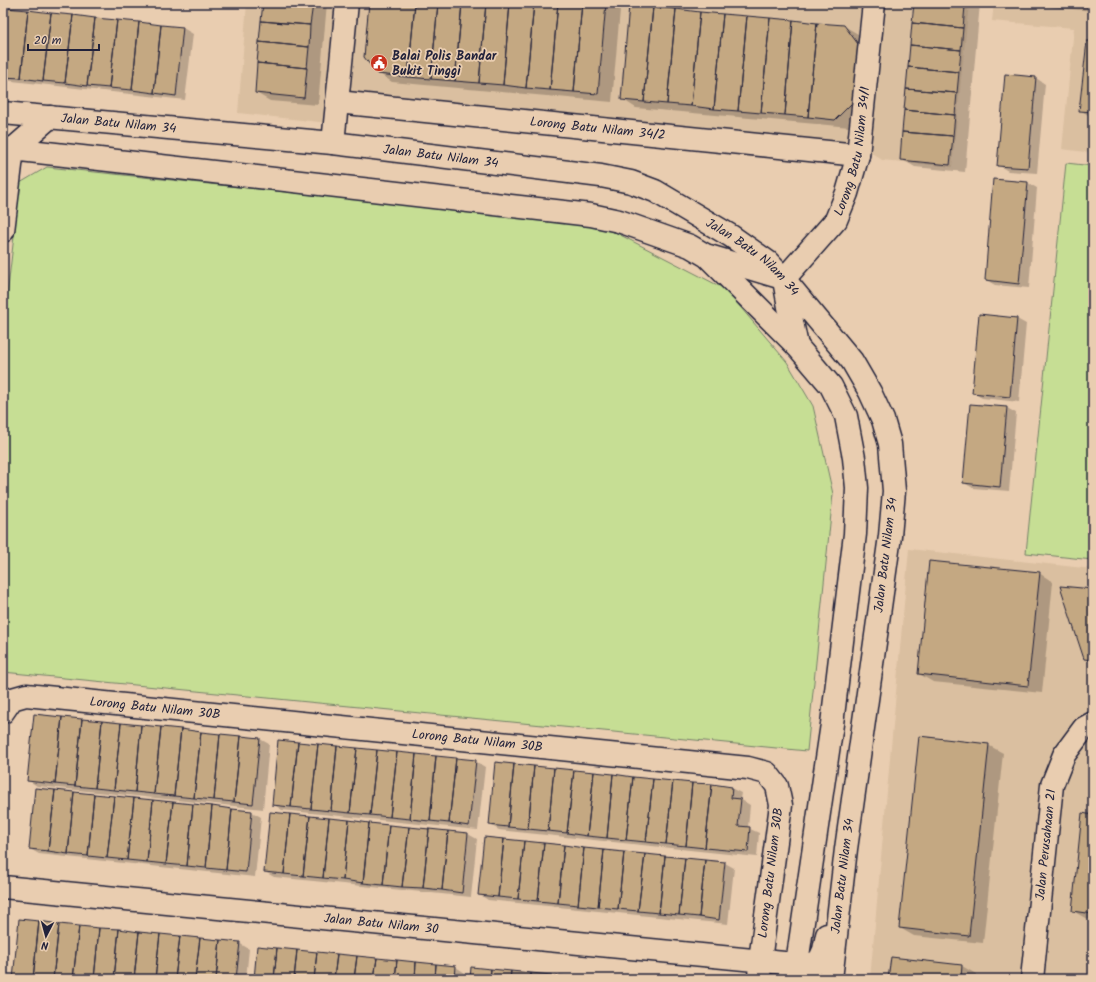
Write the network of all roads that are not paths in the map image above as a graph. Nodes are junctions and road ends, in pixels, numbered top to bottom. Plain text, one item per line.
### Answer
1 (347, 3) edge
2 (874, 3) edge
3 (337, 102) junction
4 (3, 112) edge
5 (50, 117) junction
6 (333, 143) junction
7 (6, 144) edge
8 (858, 155) junction
9 (3, 231) edge
10 (707, 256) junction
11 (784, 279) junction
12 (797, 346) junction
13 (3, 712) edge
14 (1093, 723) edge
15 (846, 849) junction
16 (3, 887) edge
17 (760, 970) edge
18 (800, 974) edge
19 (831, 979) edge
20 (1032, 979) edge

1 - 3 street
2 - 8 street, Lorong Batu Nilam 34/1
3 - 6 street
3 - 8 street, Lorong Batu Nilam 34/2
4 - 5 street, Jalan Batu Nilam 34
5 - 6 street, Jalan Batu Nilam 34
5 - 7 street
6 - 11 street, Jalan Batu Nilam 34
7 - 9 street
7 - 10 street, Jalan Batu Nilam 34
8 - 11 street, Lorong Batu Nilam 34/1
10 - 11 street
10 - 12 street, Jalan Batu Nilam 34
11 - 12 street
11 - 15 street, Jalan Batu Nilam 34
12 - 18 street, Jalan Batu Nilam 34
13 - 17 street, Lorong Batu Nilam 30B
14 - 20 street, Jalan Perusahaan 21
15 - 18 street, Jalan Batu Nilam 30
15 - 19 street, Jalan Batu Nilam 34
16 - 17 street, Jalan Batu Nilam 30
17 - 18 street, Jalan Batu Nilam 30

